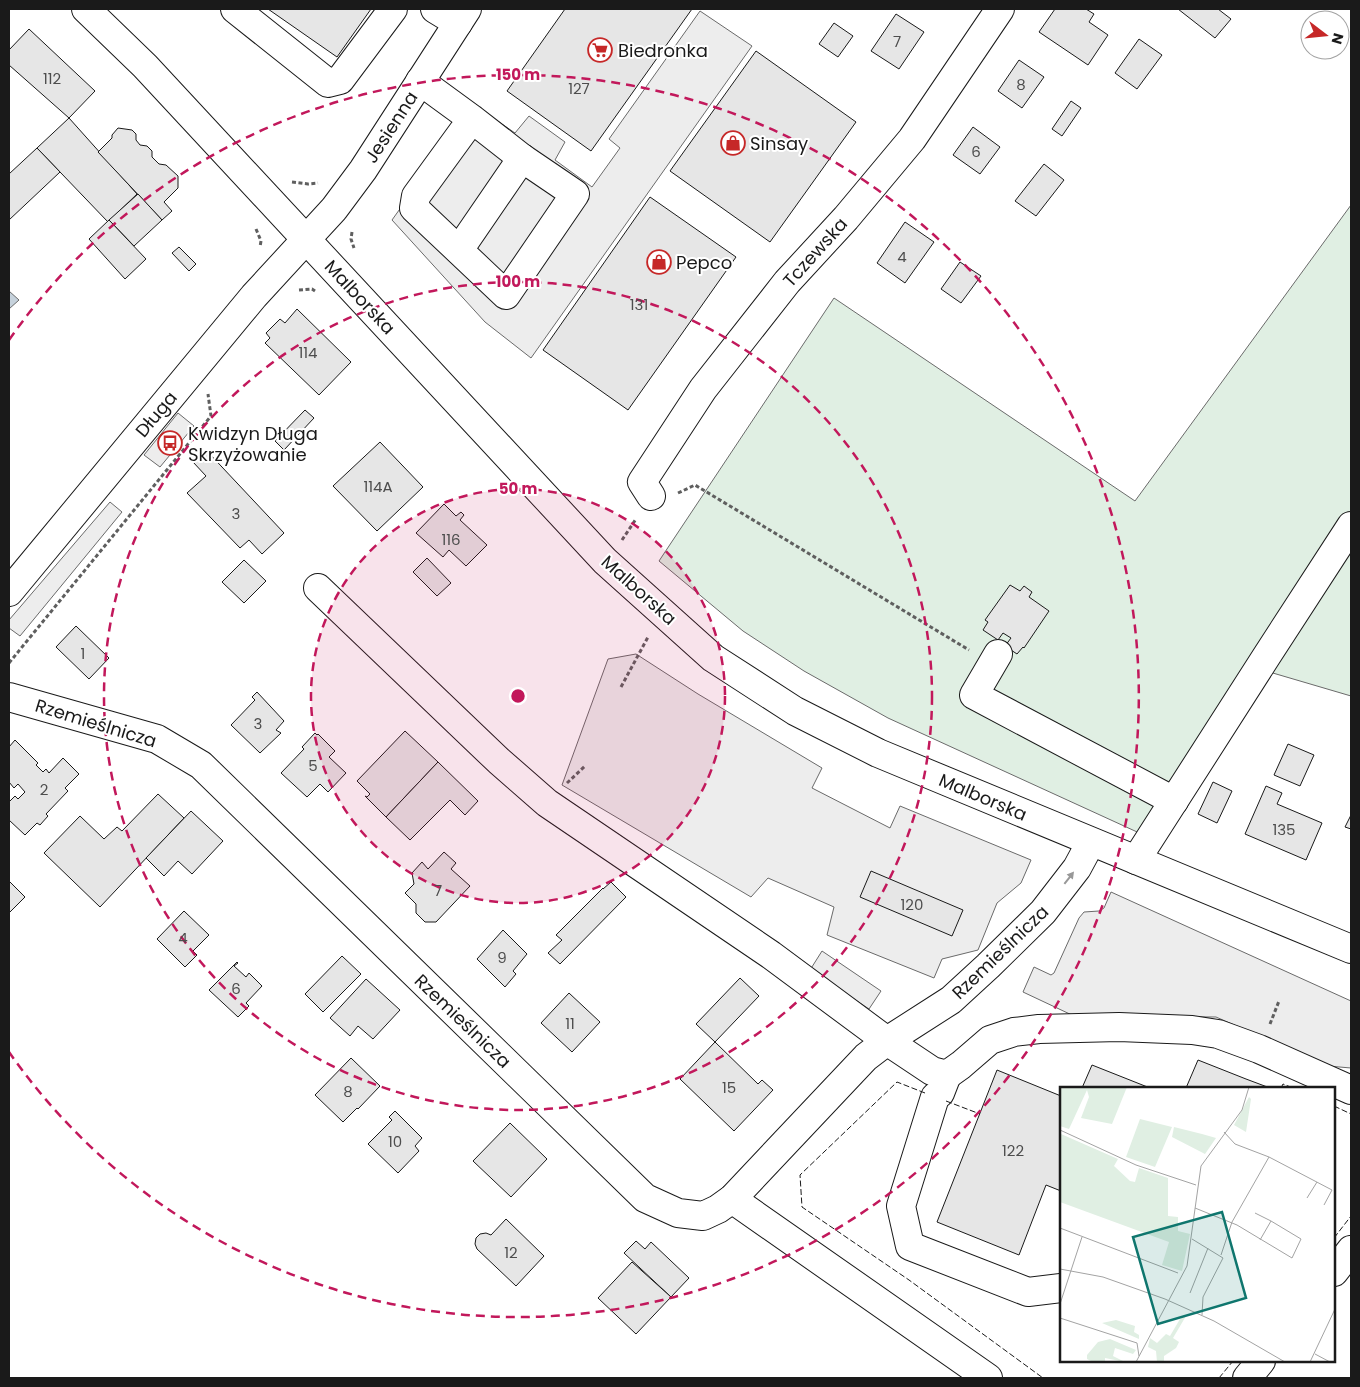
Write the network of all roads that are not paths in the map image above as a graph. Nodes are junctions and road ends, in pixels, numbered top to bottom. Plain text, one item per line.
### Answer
1 (86, 9) edge
2 (235, 9) edge
3 (393, 9) edge
4 (436, 9) edge
5 (1000, 9) edge
6 (462, 16) edge
7 (420, 81) junction
8 (472, 119) junction
9 (522, 158) junction
10 (306, 238) junction
11 (459, 250) junction
12 (652, 496) dead end
13 (1351, 526) edge
14 (318, 588) dead end
15 (9, 592) edge
16 (995, 659) road end
17 (9, 697) edge
18 (1174, 800) junction
19 (1091, 842) junction
20 (1136, 860) junction
21 (1351, 949) edge
22 (887, 1041) junction
23 (947, 1075) junction
24 (1351, 1090) edge
25 (732, 1199) junction
26 (1351, 1250) edge
27 (1335, 1271) edge
28 (1060, 1288) edge
29 (1260, 1362) edge
30 (988, 1378) edge
31 (1247, 1378) edge

1 - 10 street, Malborska
2 - 3 street
4 - 6 street
5 - 12 street, Tczewska
6 - 7 street, Jesienna
7 - 8 street
7 - 10 street, Jesienna
8 - 9 street
8 - 11 street
9 - 11 street
9 - 11 street
10 - 15 street, Długa
10 - 19 street, Malborska
13 - 18 street
14 - 22 street
16 - 18 street
17 - 25 street, Rzemieślnicza
18 - 20 street
19 - 20 street, Malborska
22 -> 19 street, Rzemieślnicza
20 - 21 street, Malborska
22 - 23 street
22 - 25 street, Rzemieślnicza
23 - 24 street
23 - 28 street
25 - 30 street
26 - 27 street
29 - 31 street

